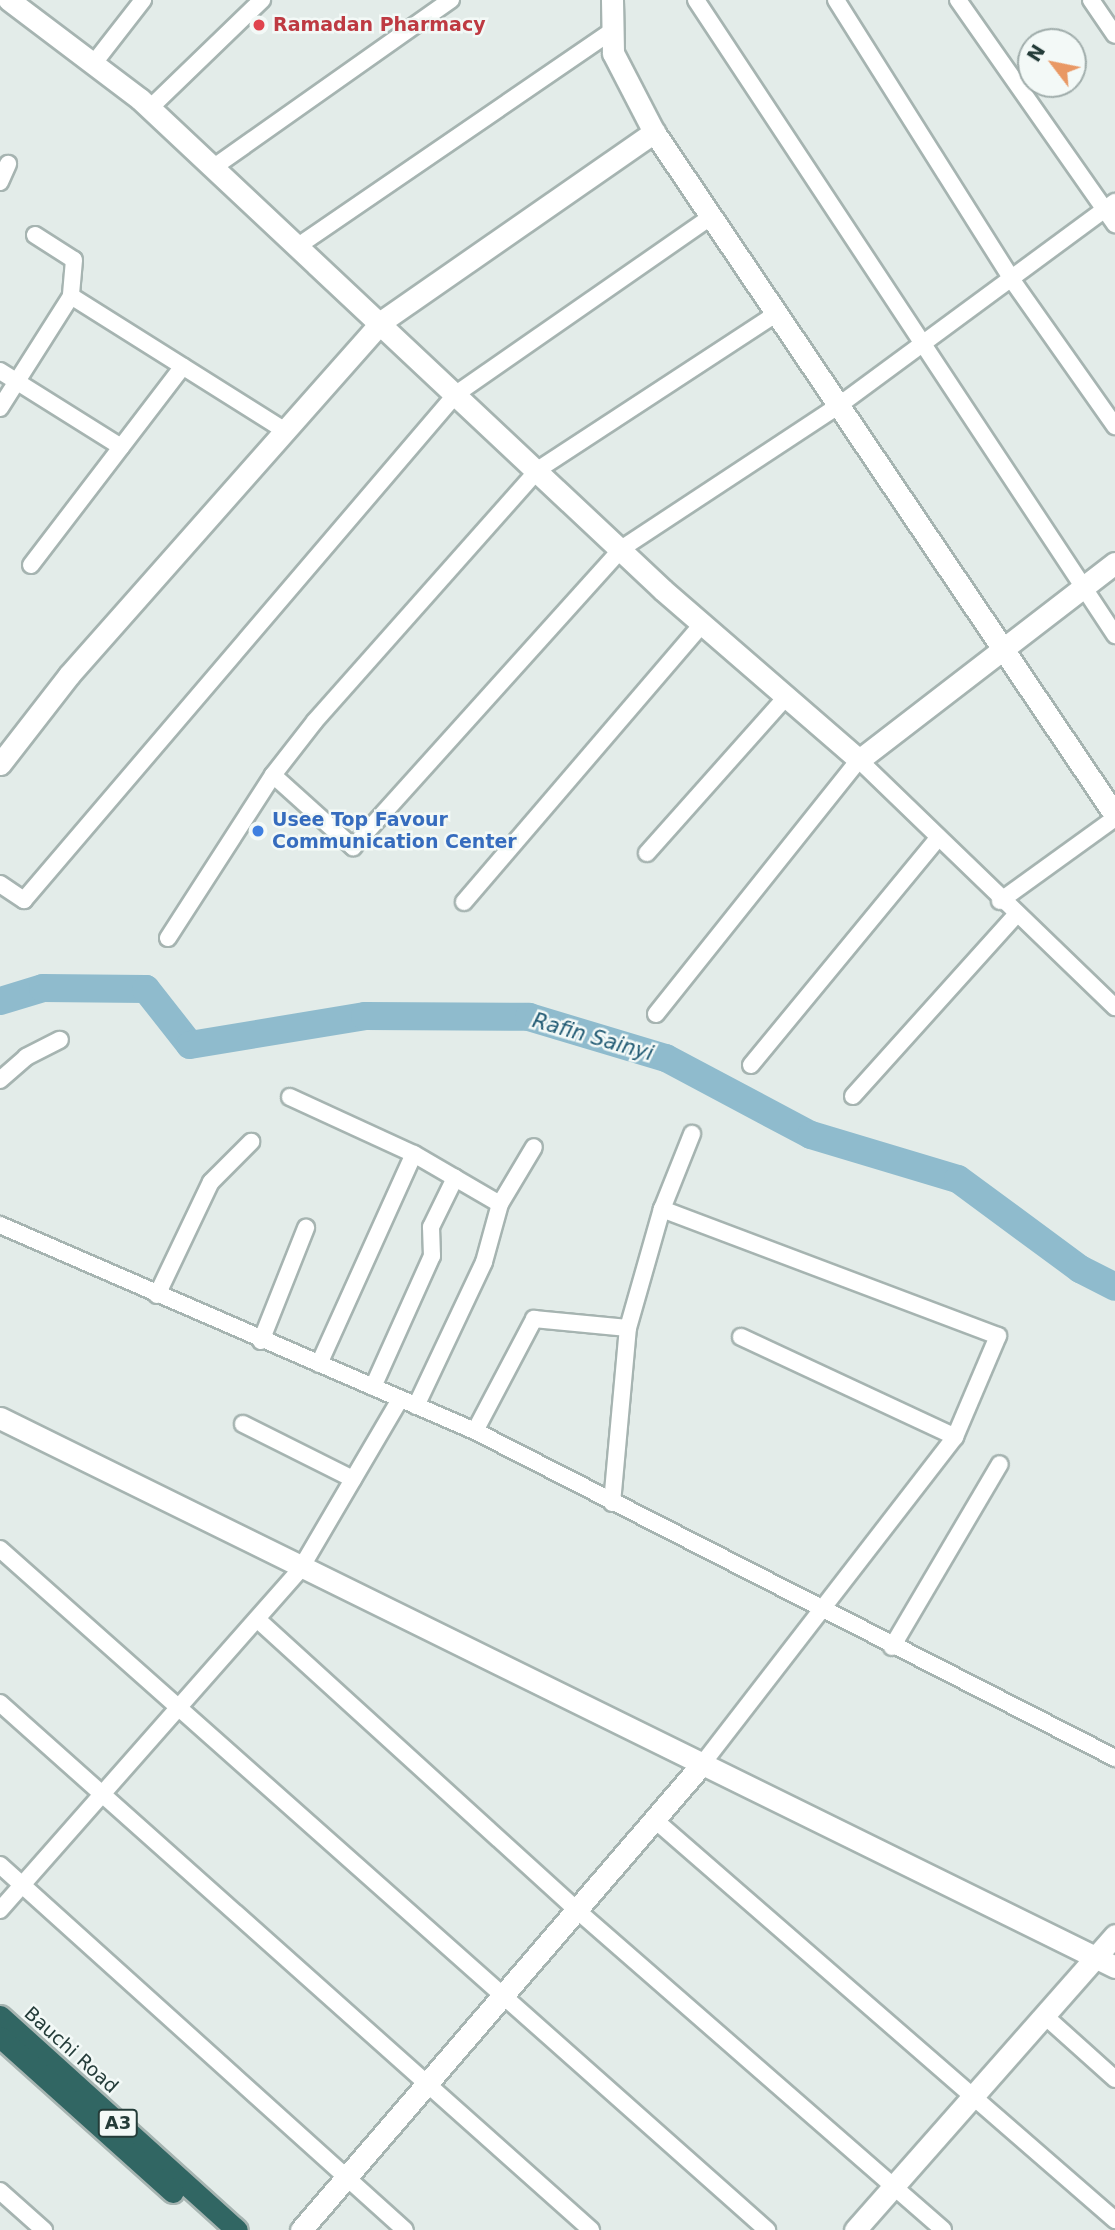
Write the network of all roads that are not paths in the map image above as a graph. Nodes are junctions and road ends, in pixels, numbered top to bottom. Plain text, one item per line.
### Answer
1 (143, 0) edge
2 (262, 0) edge
3 (451, 0) edge
4 (612, 0) edge
5 (696, 0) edge
6 (836, 0) edge
7 (958, 0) edge
8 (1091, 0) edge
9 (20, 3) edge
10 (610, 32) junction
11 (1115, 35) edge
12 (94, 64) junction
13 (150, 108) junction
14 (654, 132) junction
15 (8, 164) dead end
16 (214, 167) junction
17 (0, 182) edge
18 (1110, 206) edge
19 (711, 217) junction
20 (1115, 224) edge
21 (35, 235) dead end
22 (298, 246) junction
23 (1012, 280) junction
24 (71, 296) junction
25 (776, 314) junction
26 (381, 322) junction
27 (925, 343) junction
28 (183, 366) junction
29 (0, 371) edge
30 (16, 384) junction
31 (456, 394) junction
32 (838, 406) junction
33 (0, 408) edge
34 (1115, 426) edge
35 (285, 430) junction
36 (121, 447) junction
37 (539, 469) junction
38 (621, 549) junction
39 (1115, 563) edge
40 (31, 565) dead end
41 (1081, 587) junction
42 (702, 624) junction
43 (1115, 635) edge
44 (1003, 652) junction
45 (786, 697) junction
46 (859, 761) junction
47 (0, 764) edge
48 (273, 775) junction
49 (1115, 817) edge
50 (938, 838) junction
51 (647, 853) dead end
52 (0, 884) edge
53 (1000, 901) junction
54 (464, 902) dead end
55 (1015, 916) junction
56 (168, 938) dead end
57 (1115, 1007) edge
58 (656, 1014) dead end
59 (60, 1040) dead end
60 (751, 1065) dead end
61 (0, 1080) edge
62 (853, 1096) dead end
63 (290, 1097) dead end
64 (692, 1134) dead end
65 (251, 1142) dead end
66 (534, 1147) dead end
67 (414, 1154) junction
68 (455, 1178) junction
69 (500, 1204) junction
70 (662, 1209) junction
71 (0, 1225) edge
72 (306, 1228) dead end
73 (157, 1295) junction
74 (628, 1328) junction
75 (741, 1337) dead end
76 (261, 1341) junction
77 (319, 1364) junction
78 (373, 1387) junction
79 (400, 1399) junction
80 (416, 1406) junction
81 (0, 1418) edge
82 (243, 1424) dead end
83 (475, 1431) junction
84 (955, 1437) junction
85 (1000, 1464) dead end
86 (353, 1479) junction
87 (612, 1503) junction
88 (0, 1549) edge
89 (301, 1568) junction
90 (822, 1612) junction
91 (257, 1619) junction
92 (892, 1647) junction
93 (0, 1703) edge
94 (181, 1709) junction
95 (1115, 1758) edge
96 (702, 1764) junction
97 (104, 1797) junction
98 (655, 1820) junction
99 (0, 1865) edge
100 (22, 1884) junction
101 (0, 1910) edge
102 (579, 1912) junction
103 (1115, 1935) edge
104 (1107, 1963) edge
105 (504, 1997) junction
106 (0, 2015) edge
107 (1046, 2017) junction
108 (0, 2037) edge
109 (1115, 2079) edge
110 (428, 2082) junction
111 (977, 2095) junction
112 (348, 2179) junction
113 (894, 2187) junction
114 (0, 2191) edge
115 (1115, 2220) edge
116 (44, 2230) edge
117 (216, 2230) edge
118 (237, 2230) edge
119 (301, 2230) edge
120 (405, 2230) edge
121 (591, 2230) edge
122 (767, 2230) edge
123 (855, 2230) edge
124 (943, 2230) edge

1 - 12 street
2 - 13 street
3 - 16 street
4 - 10 street
5 - 27 street
6 - 23 street
7 - 18 street
8 - 11 street
9 - 12 street
10 - 14 street
10 - 22 street
12 - 13 street
13 - 16 street
14 - 19 street
14 - 26 street
15 - 17 street
16 - 22 street
18 - 20 street
18 - 23 street
19 - 25 street
19 - 31 street
21 - 24 street
22 - 26 street
23 - 27 street
23 - 34 street
24 - 28 street
24 - 30 street
25 - 32 street
25 - 37 street
26 - 31 street
26 - 35 street
27 - 32 street
27 - 41 street
28 - 35 street
28 - 36 street
29 - 30 street
30 - 33 street
30 - 36 street
31 - 37 street
31 - 52 street
32 - 38 street
32 - 44 street
35 - 47 street
36 - 40 street
37 - 38 street
37 - 48 street
38 - 42 street
38 - 48 street
39 - 41 street
41 - 43 street
41 - 44 street
42 - 45 street
42 - 54 street
44 - 46 street
44 - 49 street
45 - 46 street
45 - 51 street
46 - 50 street
46 - 58 street
48 - 56 street
49 - 53 street
50 - 53 street
50 - 60 street
53 - 55 street
55 - 57 street
55 - 62 street
59 - 61 street
63 - 67 street
64 - 70 street
65 - 73 street
66 - 69 street
67 - 68 street
67 - 77 street
68 - 69 street
68 - 78 street
69 - 80 street
70 - 74 street
70 - 84 street
71 - 73 street
72 - 76 street
73 - 76 street
74 - 83 street
74 - 87 street
75 - 84 street
76 - 77 street
77 - 78 street
78 - 79 street
79 - 80 street
79 - 86 street
80 - 83 street
81 - 89 street
82 - 86 street
83 - 87 street
84 - 90 street
85 - 92 street
86 - 89 street
87 - 90 street
88 - 94 street
89 - 91 street
89 - 96 street
90 - 92 street
90 - 96 street
91 - 94 street
91 - 102 street
92 - 95 street
93 - 97 street
94 - 97 street
94 - 105 street
96 - 98 street
96 - 104 street
97 - 100 street
97 - 110 street
98 - 102 street
98 - 111 street
99 - 100 street
100 - 101 street
100 - 112 street
102 - 105 street
102 - 113 street
103 - 104 street
104 - 107 street
105 - 110 street
105 - 122 street
106 - 118 highway, Bauchi Road / A3
107 - 109 street
107 - 111 street
108 - 117 highway, Bauchi Road / A3
110 - 112 street
110 - 121 street
111 - 113 street
111 - 115 street
112 - 119 street
112 - 120 street
113 - 123 street
113 - 124 street
114 - 116 street

